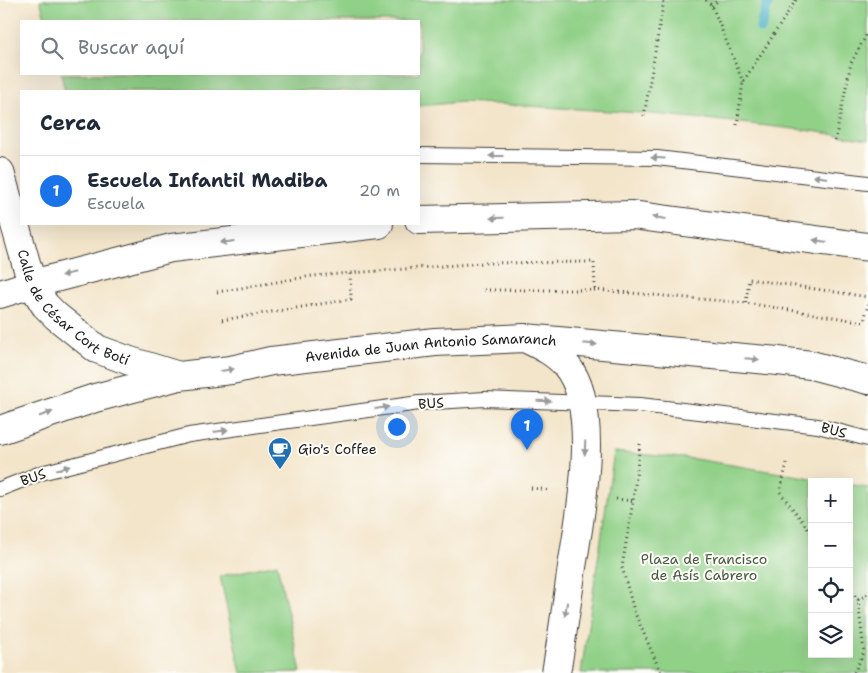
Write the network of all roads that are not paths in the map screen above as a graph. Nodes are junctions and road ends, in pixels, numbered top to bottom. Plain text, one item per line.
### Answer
1 (420, 155) edge
2 (0, 172) edge
3 (868, 183) edge
4 (420, 220) edge
5 (370, 225) edge
6 (12, 226) edge
7 (868, 248) edge
8 (32, 284) junction
9 (0, 294) edge
10 (524, 338) junction
11 (179, 376) junction
12 (868, 380) edge
13 (583, 403) junction
14 (0, 430) edge
15 (868, 439) edge
16 (0, 489) edge
17 (556, 673) edge

3 -> 1 lane
2 - 6 street, Calle de César Cort Botí
7 -> 4 street
5 -> 8 street
6 - 8 street, Calle de César Cort Botí
8 - 9 street
8 - 11 street, Calle de César Cort Botí
11 -> 10 street, Avenida de Juan Antonio Samaranch
10 -> 12 street, Avenida de Juan Antonio Samaranch
10 - 13 street
14 -> 11 street, Avenida de Juan Antonio Samaranch
13 - 15 lane, BUS
16 -> 13 lane, BUS
13 -> 17 street

